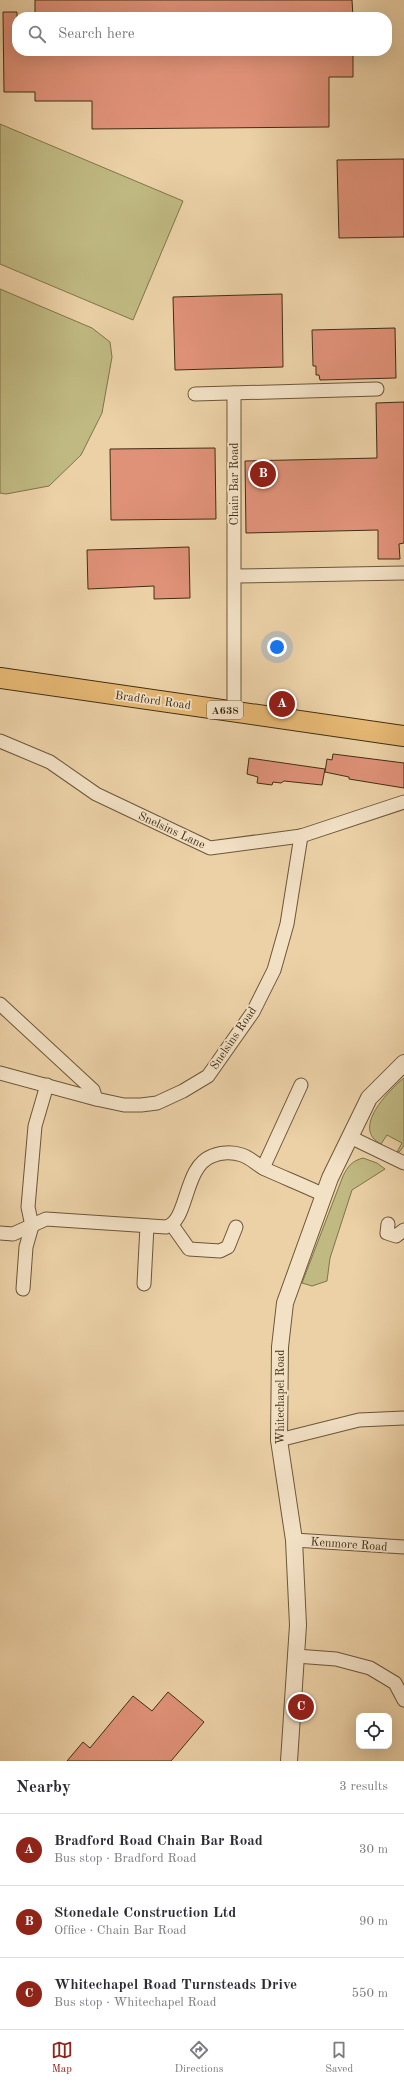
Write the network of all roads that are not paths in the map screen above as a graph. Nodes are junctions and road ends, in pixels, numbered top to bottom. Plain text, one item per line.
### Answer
1 (377, 389) dead end
2 (234, 393) junction
3 (195, 394) dead end
4 (404, 573) edge
5 (235, 576) junction
6 (0, 670) edge
7 (0, 678) edge
8 (45, 685) junction
9 (234, 712) junction
10 (404, 736) edge
11 (0, 741) edge
12 (404, 802) edge
13 (301, 836) junction
14 (0, 1004) edge
15 (404, 1063) edge
16 (0, 1073) edge
17 (47, 1085) junction
18 (301, 1085) dead end
19 (96, 1099) junction
20 (350, 1137) junction
21 (404, 1163) edge
22 (263, 1168) junction
23 (324, 1194) junction
24 (388, 1224) dead end
25 (172, 1225) junction
26 (32, 1226) junction
27 (148, 1226) junction
28 (236, 1227) dead end
29 (404, 1230) edge
30 (0, 1233) edge
31 (144, 1284) dead end
32 (23, 1289) dead end
33 (404, 1418) edge
34 (279, 1440) junction
35 (294, 1540) junction
36 (404, 1547) edge
37 (296, 1656) junction
38 (404, 1700) edge
39 (289, 1761) edge

1 - 2 street
2 - 3 street
2 - 5 street, Chain Bar Road
4 - 5 street
5 - 9 street, Chain Bar Road
6 - 8 main road, Bradford Road / A638
7 - 8 main road, Bradford Road
8 - 9 main road, Bradford Road / A638
9 - 10 main road, Bradford Road / A638
11 - 13 street, Snelsins Lane
12 - 13 street, Snelsins Lane
13 - 19 street, Snelsins Road
14 - 19 street
15 - 20 street, Whitechapel Road
16 - 17 street, Snelsins Road
17 - 19 street, Snelsins Road
17 - 26 street
18 - 22 street
20 - 21 street
20 - 23 street, Whitechapel Road
22 - 23 street
22 - 25 street
23 - 34 street, Whitechapel Road
24 - 29 street
25 - 27 street
25 - 28 street
26 - 27 street
26 - 30 street
26 - 32 street
27 - 31 street
33 - 34 street
34 - 35 street, Whitechapel Road
35 - 36 street, Kenmore Road
35 - 37 street, Whitechapel Road
37 - 38 street
37 - 39 street, Whitechapel Road

